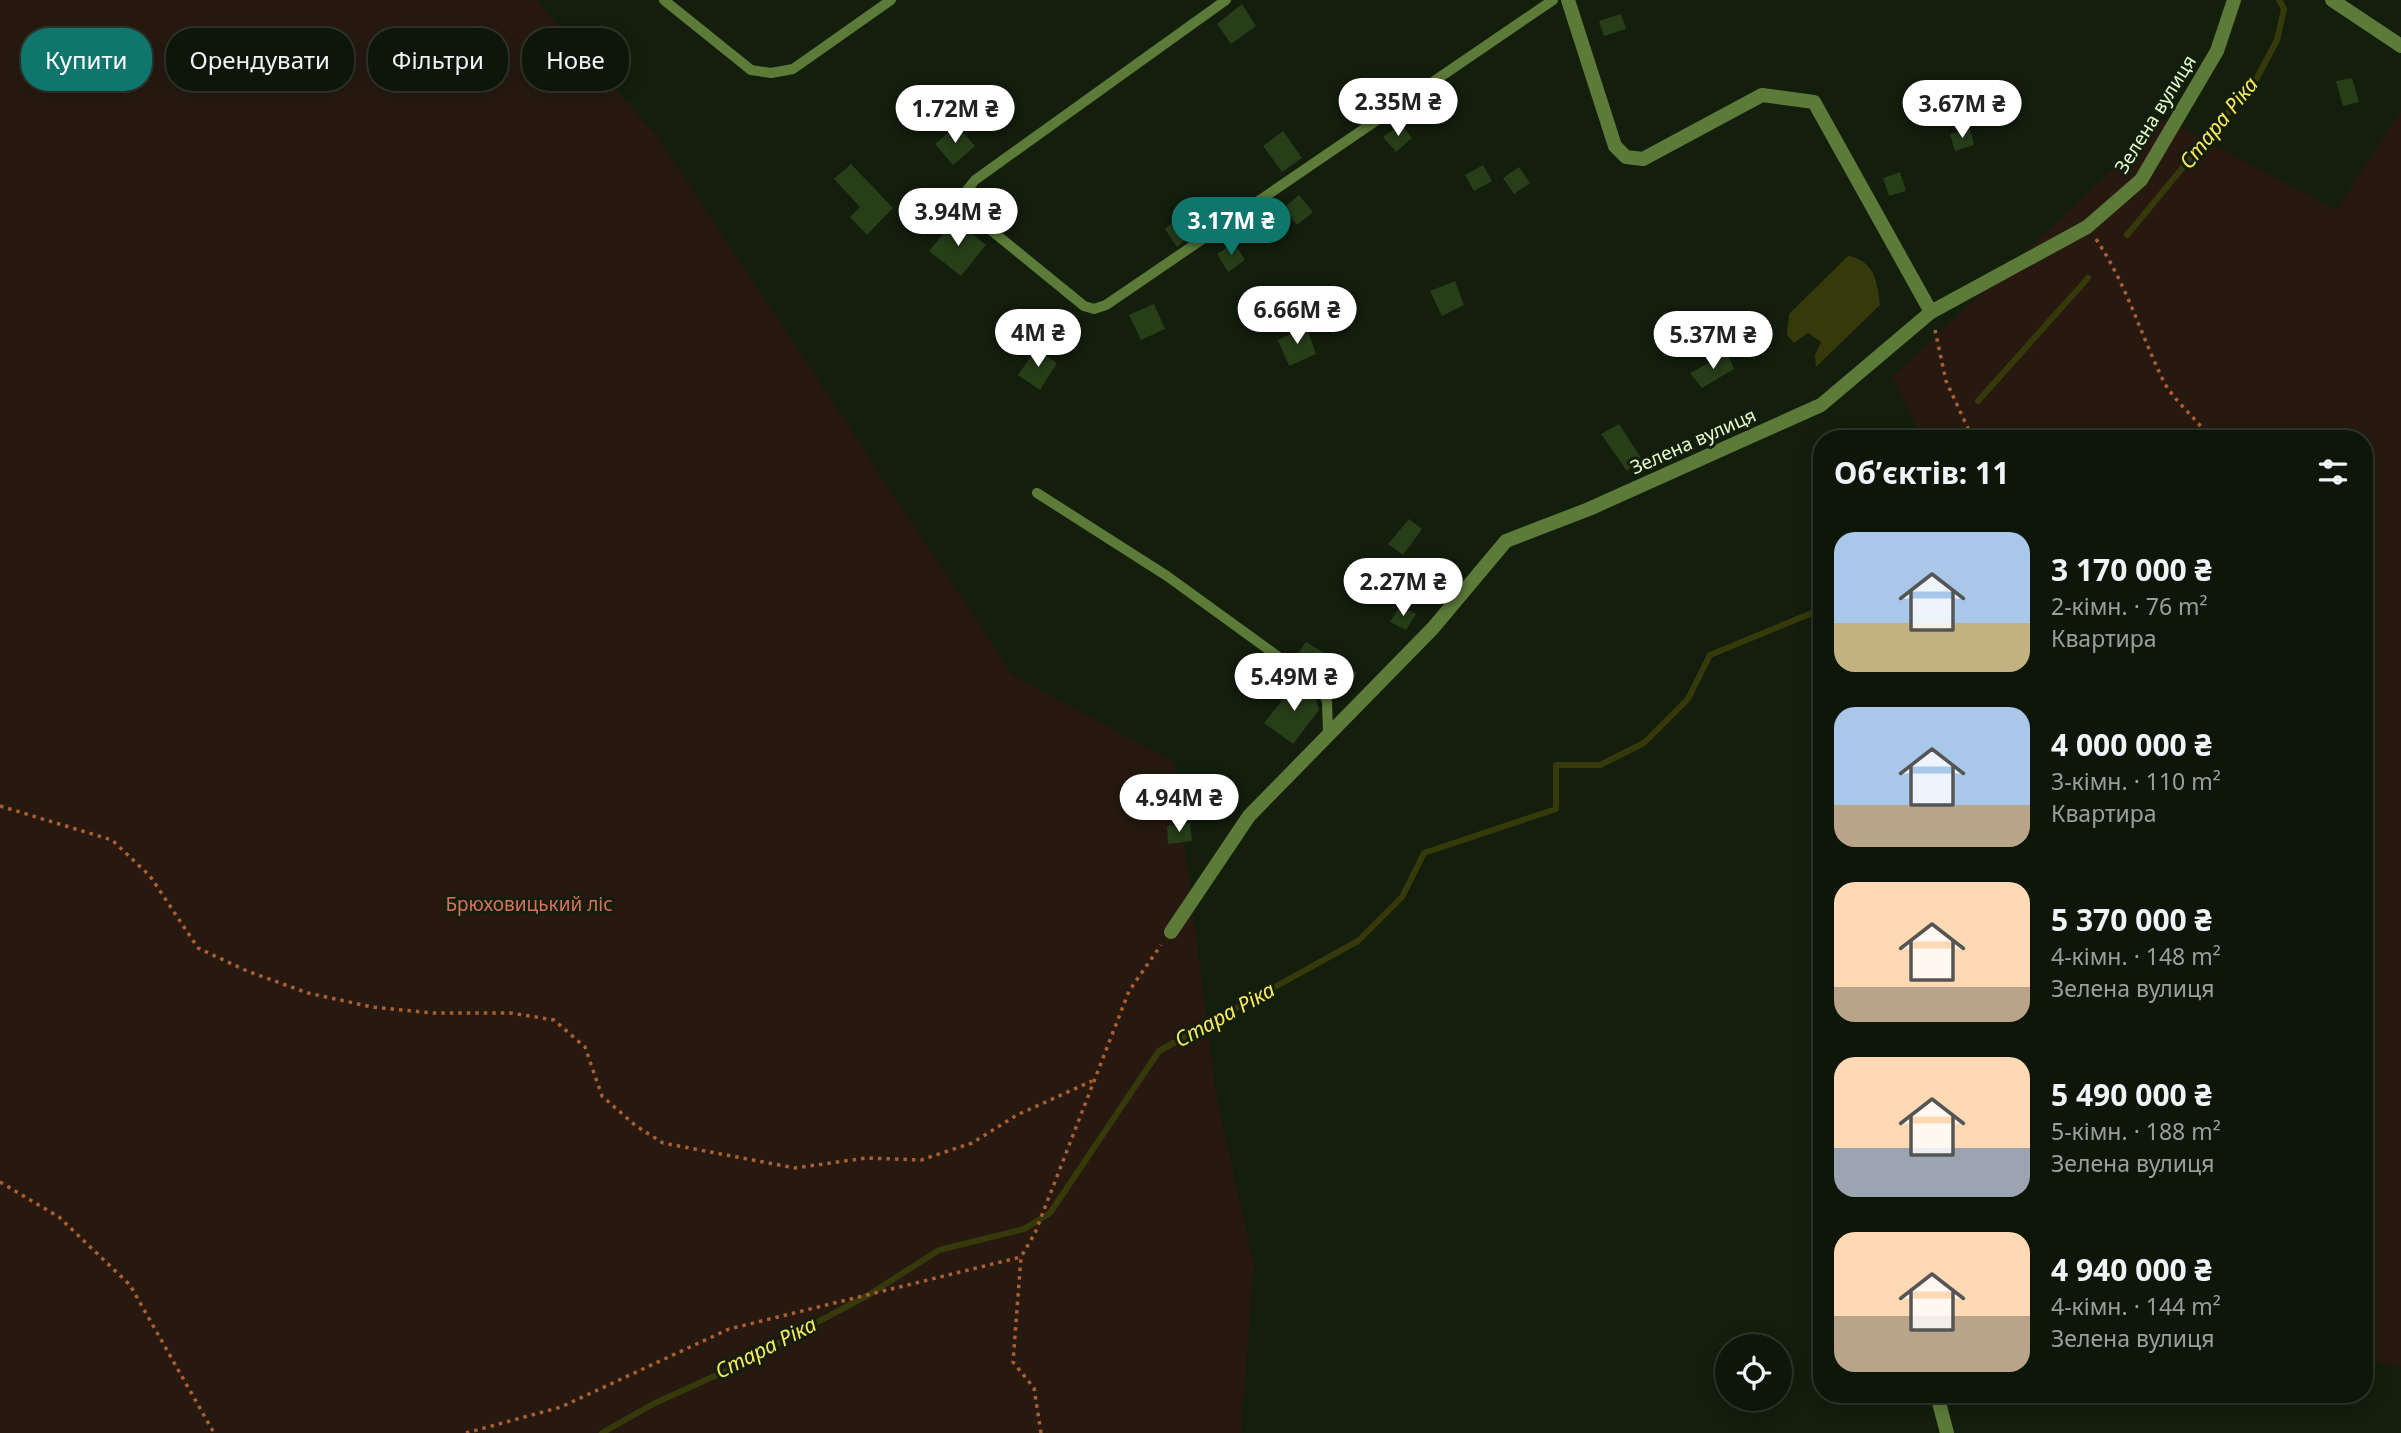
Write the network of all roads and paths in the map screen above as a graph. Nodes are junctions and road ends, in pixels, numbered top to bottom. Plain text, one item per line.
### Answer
1 (664, 0) edge
2 (891, 0) edge
3 (1226, 0) edge
4 (1553, 0) edge
5 (1568, 0) edge
6 (2234, 0) edge
7 (2332, 0) edge
8 (2401, 46) edge
9 (2087, 227) junction
10 (1931, 312) junction
11 (1969, 430) edge
12 (2205, 430) edge
13 (1037, 493) dead end
14 (1328, 733) junction
15 (0, 806) edge
16 (1171, 932) joint
17 (1092, 1081) junction
18 (0, 1182) edge
19 (1021, 1257) junction
20 (1939, 1403) edge
21 (214, 1433) edge
22 (466, 1433) edge
23 (1041, 1433) edge
24 (1947, 1433) edge

1 - 2 lane
3 - 4 lane
5 - 10 street
6 - 9 street, Зелена вулиця
7 - 8 street
9 - 10 street, Зелена вулиця
9 - 12 path
10 - 11 path
10 - 14 street, Зелена вулиця
13 - 14 lane
14 - 16 street, Зелена вулиця
15 - 17 path
16 - 17 path
17 - 19 path
18 - 21 path
19 - 22 path
19 - 23 path
20 - 24 street

